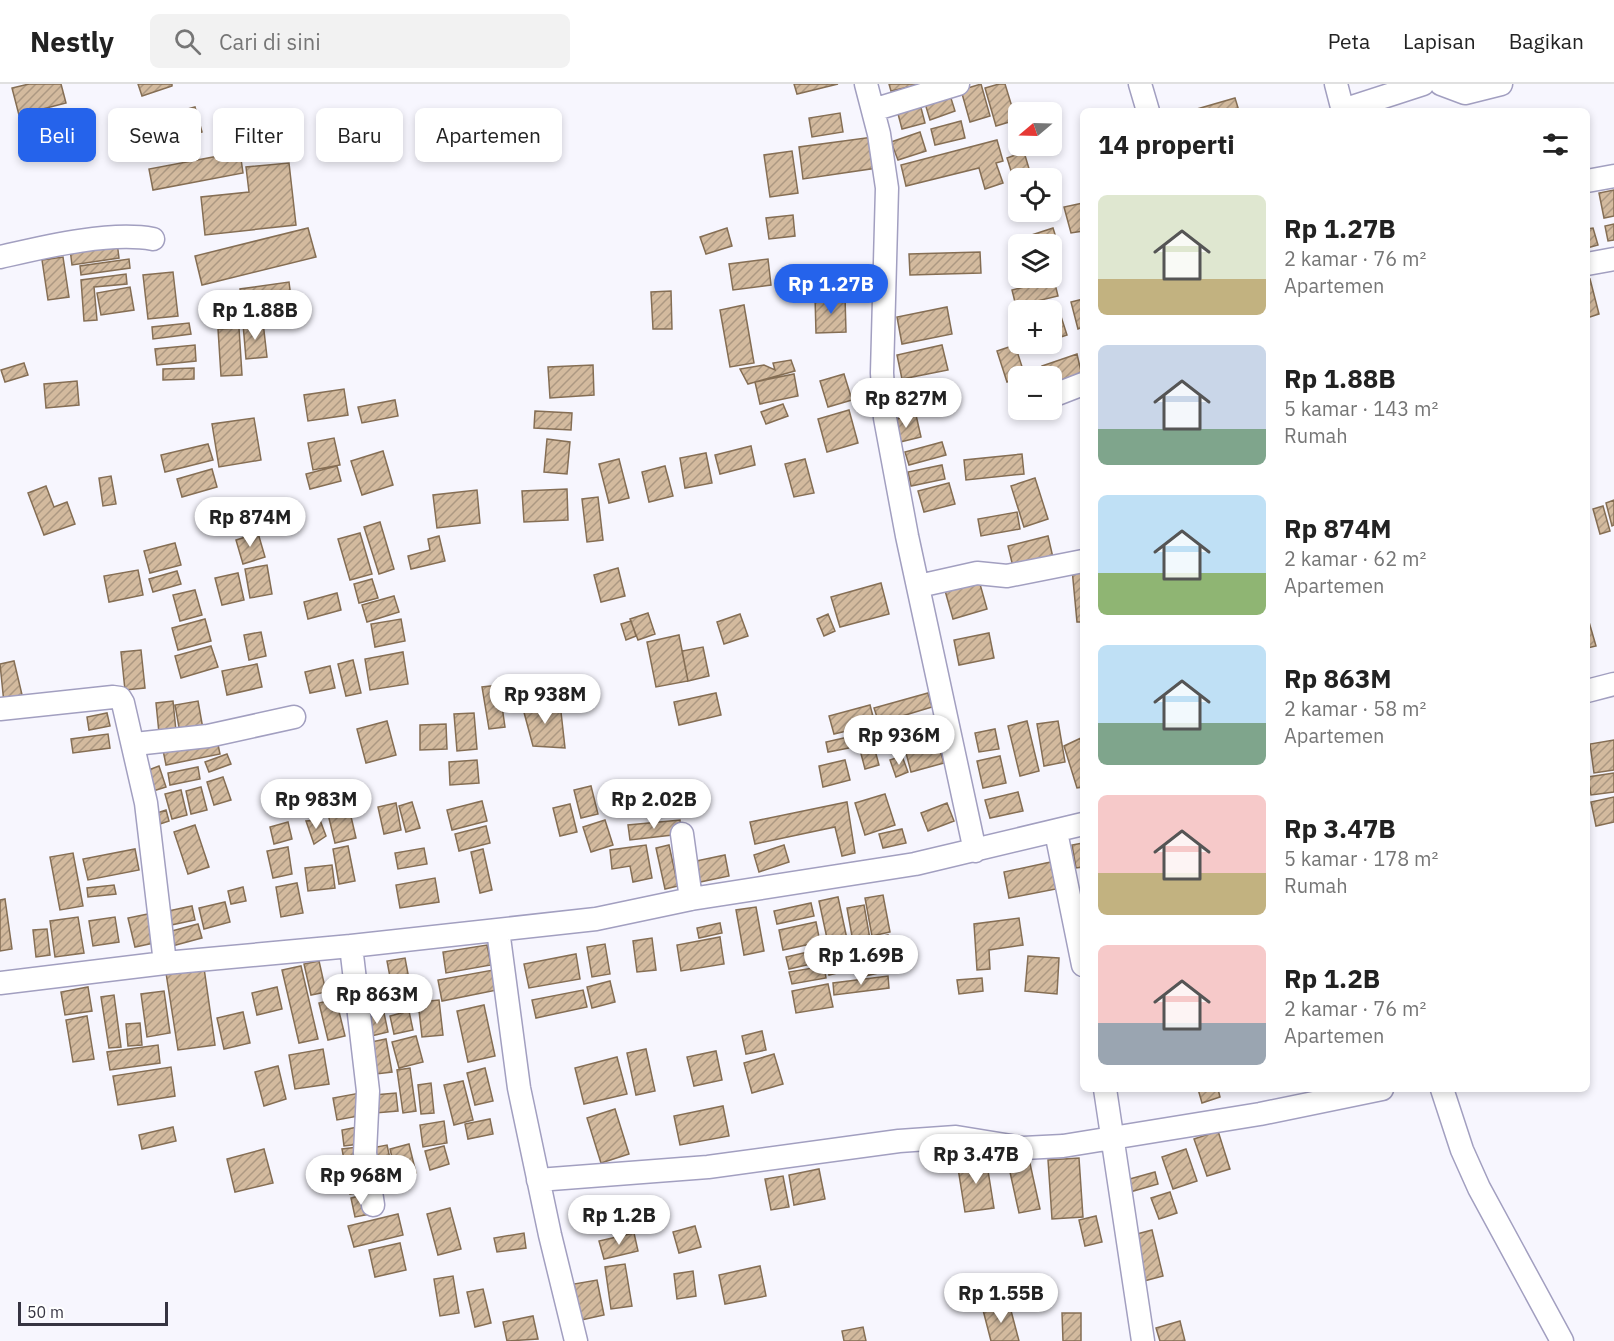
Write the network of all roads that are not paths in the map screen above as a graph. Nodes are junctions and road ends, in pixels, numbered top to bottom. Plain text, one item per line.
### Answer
1 (866, 84) edge
2 (958, 84) edge
3 (1140, 84) edge
4 (1336, 84) edge
5 (1423, 84) edge
6 (1441, 84) edge
7 (1501, 84) edge
8 (1147, 108) edge
9 (1342, 108) edge
10 (1352, 108) edge
11 (873, 110) junction
12 (1614, 176) edge
13 (1590, 180) edge
14 (153, 239) dead end
15 (0, 256) edge
16 (1614, 259) edge
17 (1590, 263) edge
18 (1080, 385) edge
19 (1062, 392) edge
20 (1080, 562) edge
21 (919, 586) junction
22 (1614, 684) edge
23 (1590, 690) edge
24 (0, 709) edge
25 (294, 717) dead end
26 (135, 744) junction
27 (1080, 825) edge
28 (1056, 832) junction
29 (682, 834) dead end
30 (975, 851) junction
31 (691, 899) junction
32 (498, 930) junction
33 (351, 946) junction
34 (1080, 950) edge
35 (165, 963) junction
36 (0, 983) edge
37 (1105, 1092) edge
38 (1367, 1092) edge
39 (1443, 1092) edge
40 (1111, 1137) junction
41 (538, 1180) junction
42 (373, 1205) dead end
43 (576, 1341) edge
44 (1143, 1341) edge
45 (1562, 1341) edge

1 - 11 street
2 - 11 street
3 - 8 street
4 - 9 street
5 - 10 street
6 - 7 street
11 - 21 street
12 - 13 street
14 - 15 street
16 - 17 street
18 - 19 street
20 - 21 street
21 - 30 street
22 - 23 street
24 - 26 street
25 - 26 street
26 - 35 street
27 - 28 street
28 - 30 street
28 - 34 street
29 - 31 street
30 - 31 street
31 - 32 street
32 - 33 street
32 - 41 street
33 - 35 street
33 - 42 street
35 - 36 street
37 - 40 street
38 - 40 street
39 - 45 street
40 - 41 street
40 - 44 street
41 - 43 street

